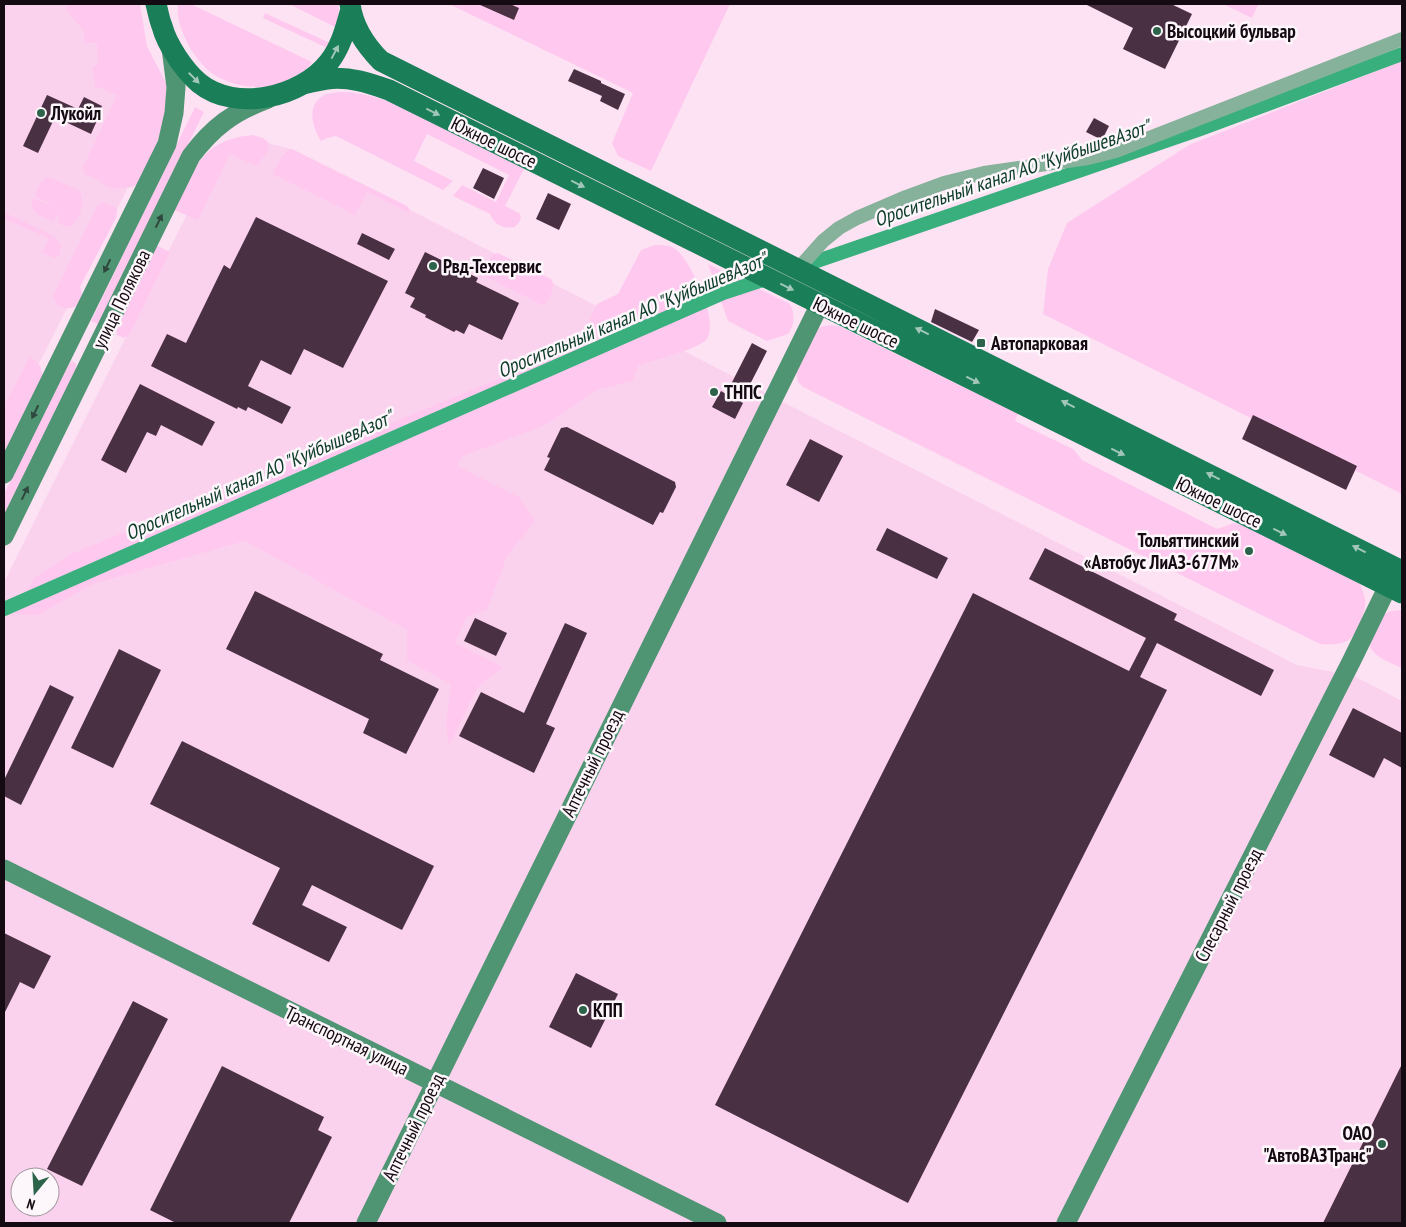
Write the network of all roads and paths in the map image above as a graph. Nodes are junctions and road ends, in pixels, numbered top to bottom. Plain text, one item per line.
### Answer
1 (157, 4) edge
2 (350, 6) edge
3 (1402, 39) edge
4 (171, 48) junction
5 (303, 84) junction
6 (275, 96) junction
7 (798, 269) junction
8 (820, 304) junction
9 (70, 340) junction
10 (94, 353) junction
11 (4, 474) edge
12 (4, 536) edge
13 (1402, 570) edge
14 (1395, 590) edge
15 (4, 869) edge
16 (435, 1083) junction
17 (366, 1223) edge
18 (717, 1223) edge
19 (1066, 1223) edge

1 - 4 main road, Южное шоссе
5 -> 2 main road, Южное шоссе
2 - 7 main road, Южное шоссе
3 - 7 street
4 -> 6 main road, Южное шоссе
4 -> 9 street, улица Полякова
5 - 6 main road, Южное шоссе
5 -> 8 main road, Южное шоссе
10 -> 6 street, улица Полякова
13 -> 7 main road, Южное шоссе
8 -> 14 main road, Южное шоссе
8 - 16 street, Аптечный проезд
9 - 10 street
9 -> 11 street, улица Полякова
12 -> 10 street, улица Полякова
14 - 19 street, Слесарный проезд
15 - 16 street, Транспортная улица
16 - 17 street, Аптечный проезд
16 - 18 street, Транспортная улица

